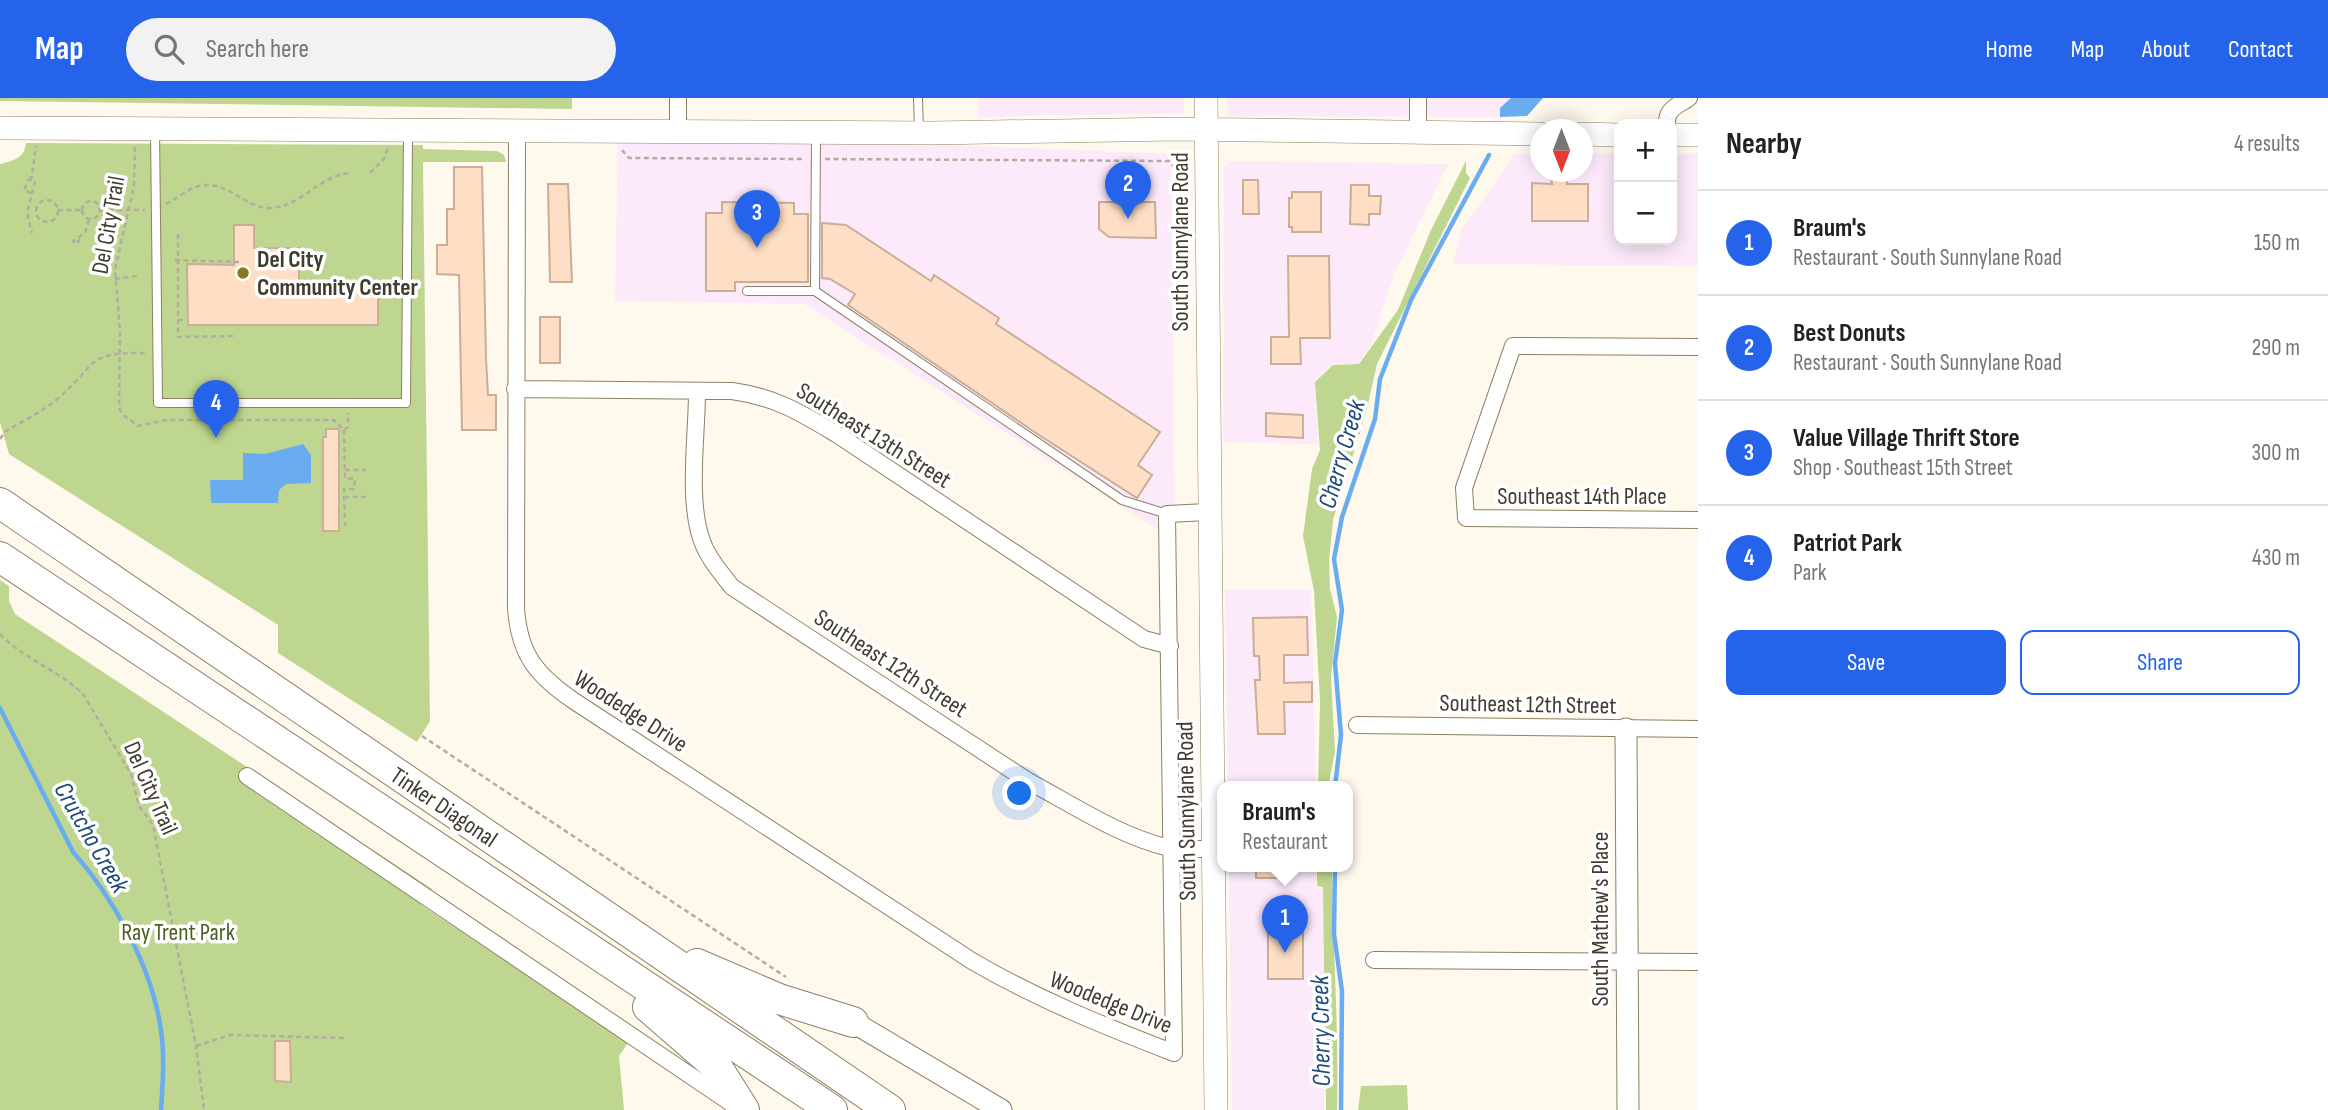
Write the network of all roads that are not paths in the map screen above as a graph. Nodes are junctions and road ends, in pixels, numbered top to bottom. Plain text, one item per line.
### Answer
1 (678, 98) edge
2 (918, 98) edge
3 (1206, 98) edge
4 (1418, 98) edge
5 (1689, 98) edge
6 (1668, 119) edge
7 (0, 128) edge
8 (155, 129) junction
9 (408, 130) junction
10 (1206, 130) junction
11 (1418, 131) junction
12 (517, 132) junction
13 (678, 132) junction
14 (816, 132) junction
15 (919, 133) junction
16 (1530, 134) edge
17 (1593, 134) edge
18 (1614, 135) edge
19 (1677, 135) edge
20 (1698, 135) edge
21 (747, 291) dead end
22 (815, 291) junction
23 (1698, 347) edge
24 (515, 389) junction
25 (697, 392) junction
26 (8, 509) edge
27 (1208, 512) junction
28 (1167, 514) junction
29 (1698, 520) edge
30 (4, 559) edge
31 (1170, 646) junction
32 (1357, 725) dead end
33 (1626, 729) junction
34 (1698, 729) edge
35 (247, 776) dead end
36 (1212, 848) junction
37 (1172, 849) junction
38 (558, 929) junction
39 (636, 938) junction
40 (1374, 960) dead end
41 (1698, 962) edge
42 (1626, 963) junction
43 (853, 1022) joint
44 (1174, 1053) joint
45 (743, 1110) edge
46 (832, 1110) edge
47 (890, 1110) edge
48 (1001, 1110) edge
49 (1216, 1110) edge
50 (1628, 1110) edge

1 - 13 street
2 - 15 lane
3 - 10 main road, South Sunnylane Road
4 - 11 street
5 - 6 street
7 - 8 main road
8 - 9 main road
8 - 9 lane
9 - 12 main road
10 - 11 main road
10 - 15 main road
10 - 27 main road, South Sunnylane Road
11 - 16 main road
12 - 13 main road
12 - 24 street, Woodedge Drive
13 - 14 main road
14 - 15 main road
14 - 22 lane
17 - 18 main road
19 - 20 main road
21 - 22 lane
22 - 28 lane
23 - 29 street, Southeast 14th Place
24 - 25 street, Southeast 13th Street
24 - 44 street, Woodedge Drive
25 - 31 street, Southeast 13th Street
25 - 37 street, Southeast 12th Street
26 - 39 highway, Tinker Diagonal
27 - 28 street
27 - 36 main road, South Sunnylane Road
28 - 31 street, South Sunnylane Road
30 - 38 highway, Tinker Diagonal
31 - 37 street, South Sunnylane Road
32 - 33 street, Southeast 12th Street
33 - 34 street, Southeast 12th Street
33 - 42 street, South Mathew's Place
35 - 45 street
36 - 37 street, Southeast 12th Street
36 - 49 main road, South Sunnylane Road
37 - 44 street, South Sunnylane Road
38 - 45 highway
38 - 46 highway, Tinker Diagonal
39 - 43 highway
39 - 47 highway, Tinker Diagonal
40 - 42 street
41 - 42 street
42 - 50 street, South Mathew's Place
43 - 48 street

